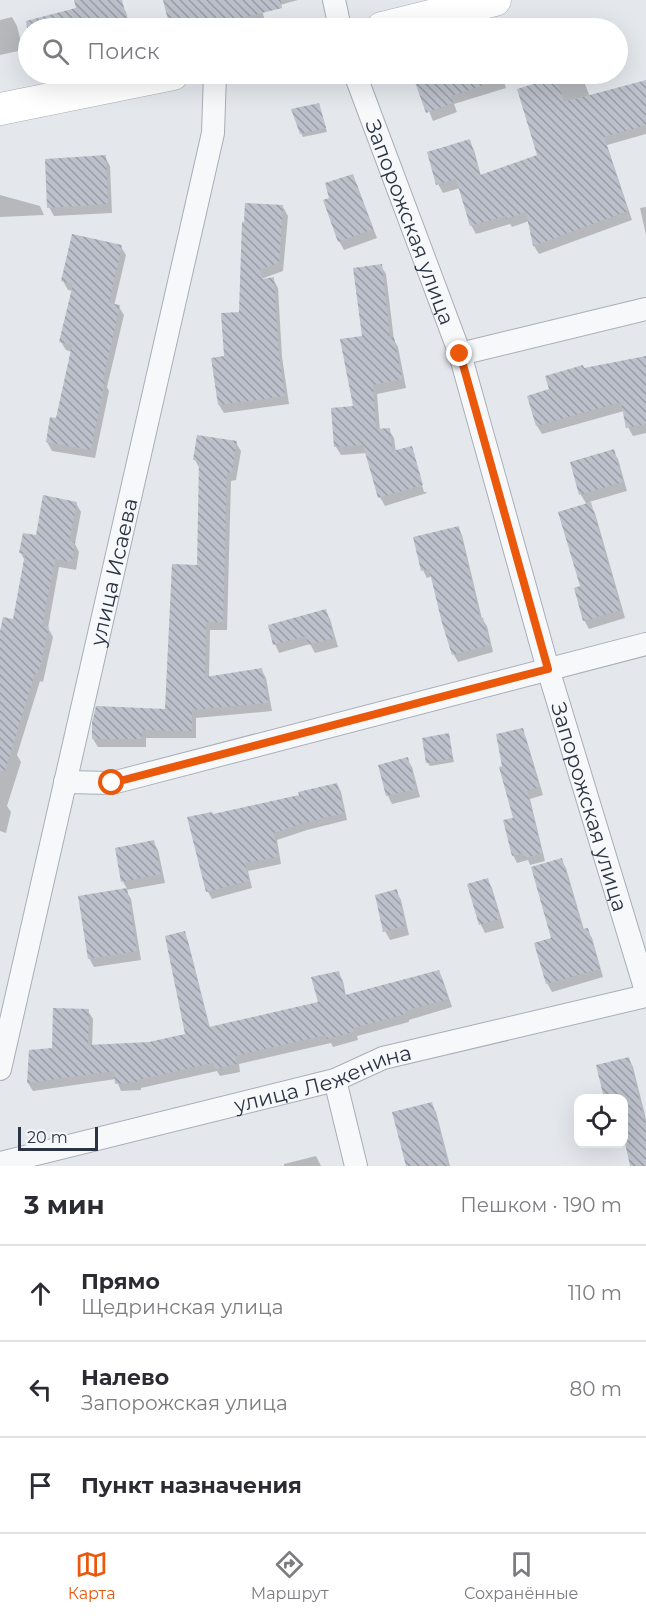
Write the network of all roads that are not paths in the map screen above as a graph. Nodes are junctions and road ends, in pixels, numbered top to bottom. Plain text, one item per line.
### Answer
1 (334, 0) edge
2 (495, 0) edge
3 (337, 18) edge
4 (422, 18) edge
5 (124, 84) edge
6 (215, 84) edge
7 (359, 84) edge
8 (0, 109) edge
9 (646, 309) edge
10 (460, 354) junction
11 (646, 644) edge
12 (548, 669) junction
13 (65, 782) junction
14 (646, 991) edge
15 (646, 996) edge
16 (0, 1069) edge
17 (335, 1080) junction
18 (0, 1162) edge
19 (356, 1166) edge

1 - 3 street
2 - 4 street
5 - 8 street
6 - 13 street, улица Исаева
7 - 10 street, Запорожская улица
9 - 10 street
10 - 12 street, Запорожская улица
11 - 12 street
12 - 13 street
12 - 14 street, Запорожская улица
13 - 16 street, улица Исаева
15 - 17 street, улица Леженина
17 - 18 street, улица Леженина
17 - 19 street

